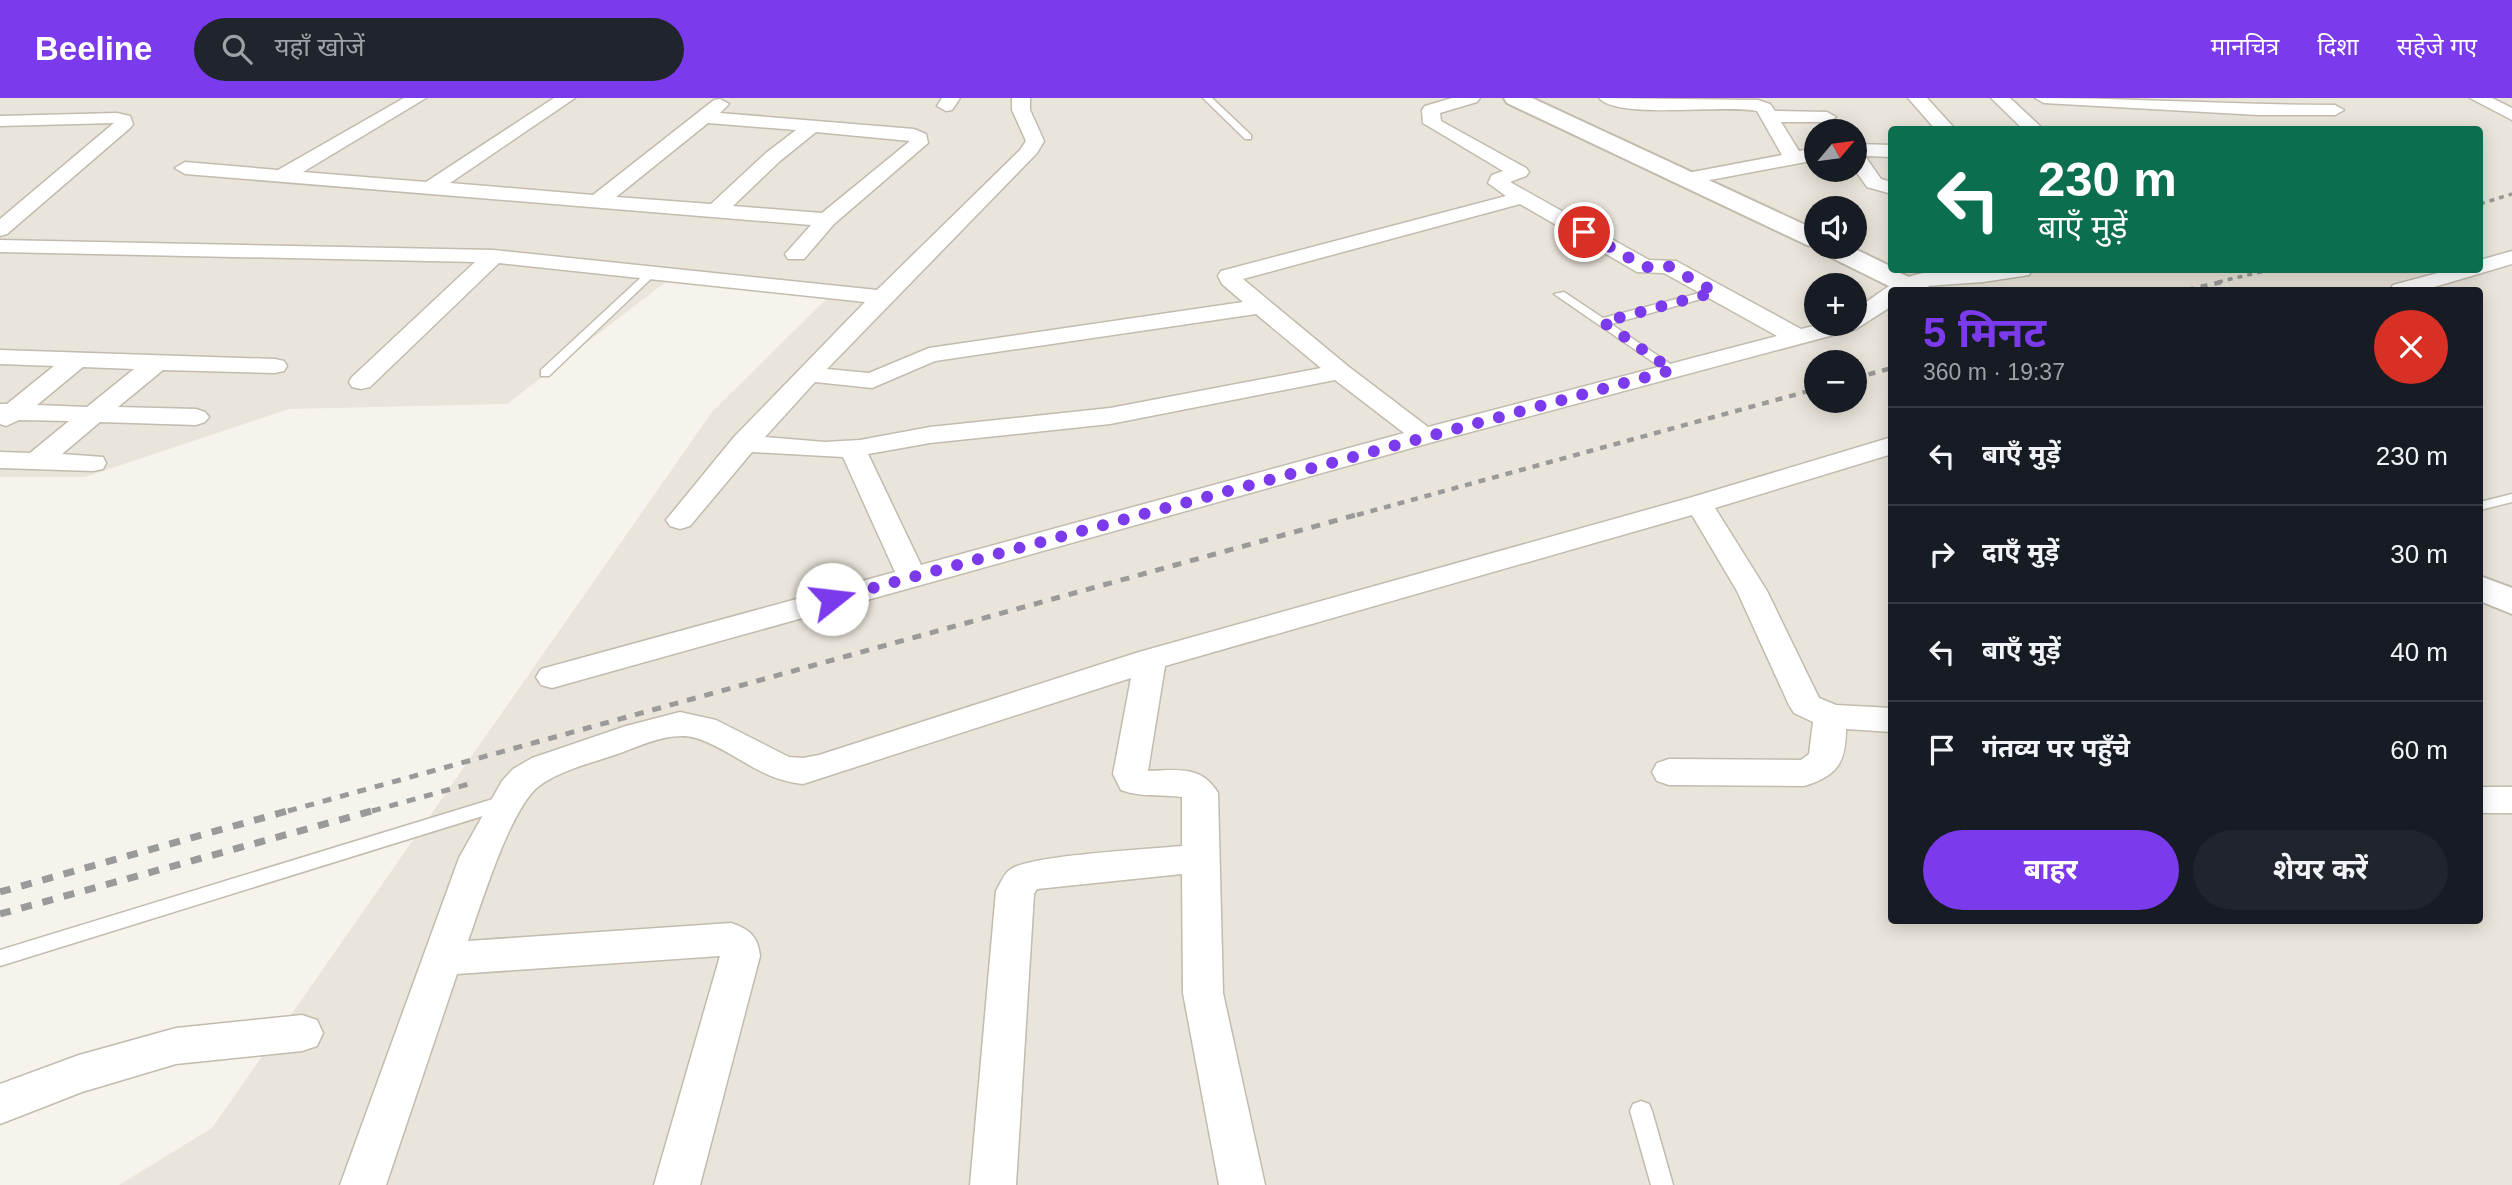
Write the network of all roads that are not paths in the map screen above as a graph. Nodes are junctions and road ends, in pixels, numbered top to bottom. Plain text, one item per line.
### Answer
1 (417, 98) edge
2 (566, 98) edge
3 (727, 98) edge
4 (1021, 98) edge
5 (1207, 98) edge
6 (1471, 98) edge
7 (1515, 98) edge
8 (1608, 98) edge
9 (1917, 98) edge
10 (2000, 98) edge
11 (2044, 98) edge
12 (2479, 98) edge
13 (1814, 99) edge
14 (2166, 102) edge
15 (2224, 103) edge
16 (2335, 110) dead end
17 (2512, 115) edge
18 (1769, 116) junction
19 (704, 117) junction
20 (1828, 119) edge
21 (1804, 120) edge
22 (0, 121) edge
23 (814, 125) junction
24 (1943, 126) edge
25 (2031, 126) dead end
26 (1248, 137) dead end
27 (1867, 150) edge
28 (1888, 151) edge
29 (1804, 156) edge
30 (1794, 158) junction
31 (186, 168) dead end
32 (1867, 173) edge
33 (283, 175) junction
34 (1689, 178) junction
35 (432, 187) junction
36 (1888, 187) edge
37 (1524, 197) junction
38 (37, 199) junction
39 (0, 201) edge
40 (597, 201) junction
41 (717, 210) junction
42 (827, 220) junction
43 (0, 230) edge
44 (1804, 234) edge
45 (0, 246) edge
46 (796, 254) dead end
47 (494, 256) junction
48 (2512, 257) edge
49 (1851, 259) edge
50 (2483, 266) edge
51 (653, 272) junction
52 (1999, 273) edge
53 (2460, 273) edge
54 (1898, 287) edge
55 (1911, 287) edge
56 (2412, 287) edge
57 (1715, 292) junction
58 (1560, 294) dead end
59 (882, 297) junction
60 (1888, 300) edge
61 (1261, 306) junction
62 (1867, 313) edge
63 (1603, 322) junction
64 (1804, 335) edge
65 (1797, 337) junction
66 (78, 359) junction
67 (4, 360) edge
68 (157, 362) junction
69 (275, 366) dead end
70 (1672, 370) junction
71 (1340, 372) junction
72 (545, 373) dead end
73 (810, 374) junction
74 (362, 382) dead end
75 (91, 415) junction
76 (4, 416) edge
77 (196, 418) dead end
78 (1424, 436) junction
79 (743, 443) junction
80 (1888, 446) edge
81 (852, 448) junction
82 (0, 460) edge
83 (37, 461) junction
84 (93, 463) dead end
85 (2512, 498) edge
86 (1699, 503) junction
87 (2483, 505) edge
88 (680, 520) dead end
89 (912, 577) junction
90 (2483, 588) edge
91 (2512, 603) edge
92 (1150, 660) junction
93 (552, 677) dead end
94 (1830, 715) junction
95 (1888, 720) edge
96 (1670, 772) dead end
97 (2483, 800) edge
98 (2512, 800) edge
99 (508, 801) junction
100 (1201, 858) junction
101 (0, 958) edge
102 (442, 959) junction
103 (302, 1033) dead end
104 (0, 1104) edge
105 (1641, 1111) dead end
106 (363, 1185) edge
107 (677, 1185) edge
108 (993, 1185) edge
109 (1242, 1185) edge
110 (1662, 1185) edge

1 - 33 street
2 - 35 street
3 - 19 street
4 - 59 street
5 - 26 lane
6 - 37 street
7 - 34 street
8 - 18 street
9 - 24 street
10 - 25 street
11 - 14 street
12 - 17 street
13 - 20 street
14 - 15 street
15 - 16 street
18 - 21 street
18 - 30 street
19 - 23 street
19 - 40 street
22 - 38 street
23 - 41 street
23 - 42 street
27 - 28 street
29 - 30 street
30 - 34 street
31 - 33 street
32 - 36 street
33 - 35 street
34 - 44 street
35 - 40 street
37 - 57 street
37 - 61 street
38 - 39 street
38 - 43 street
40 - 41 street
41 - 42 street
42 - 46 street
45 - 47 street
47 - 51 street
47 - 74 street
48 - 50 street
49 - 54 street
51 - 59 street
51 - 72 lane
52 - 55 street
53 - 56 street
57 - 63 lane
57 - 65 street
58 - 63 lane
59 - 73 street
60 - 62 street
61 - 71 street
61 - 73 street
63 - 70 lane
64 - 65 street
65 - 70 street
66 - 67 street
66 - 68 street
66 - 76 street
68 - 69 street
68 - 75 street
70 - 78 street
71 - 78 street
71 - 81 street
73 - 79 street
75 - 76 street
75 - 77 street
75 - 83 street
78 - 89 street
79 - 81 street
79 - 88 street
80 - 86 street
81 - 89 street
82 - 83 street
83 - 84 street
85 - 87 lane
86 - 92 street
86 - 94 street
89 - 93 street
90 - 91 street
92 - 99 street
92 - 100 street
94 - 95 street
94 - 96 street
97 - 98 street
99 - 101 lane
99 - 102 street
100 - 108 street
100 - 109 street
102 - 106 street
102 - 107 street
103 - 104 street
105 - 110 lane

